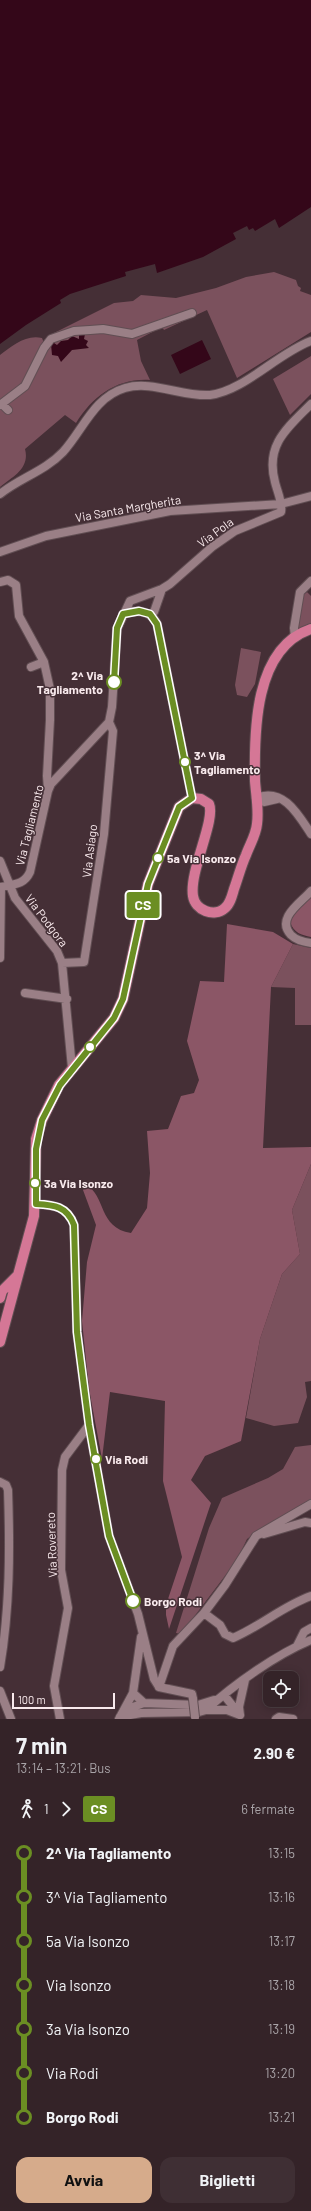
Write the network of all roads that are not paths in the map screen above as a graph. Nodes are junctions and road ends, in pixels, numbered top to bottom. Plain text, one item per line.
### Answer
1 (192, 313) dead end
2 (311, 341) edge
3 (311, 404) edge
4 (3, 406) edge
5 (0, 494) edge
6 (311, 496) edge
7 (281, 504) junction
8 (0, 552) edge
9 (311, 581) edge
10 (0, 582) edge
11 (162, 589) junction
12 (123, 614) junction
13 (150, 614) junction
14 (311, 629) edge
15 (294, 634) junction
16 (44, 662) junction
17 (31, 667) dead end
18 (109, 722) junction
19 (48, 791) junction
20 (192, 798) junction
21 (256, 798) junction
22 (311, 834) edge
23 (0, 861) edge
24 (9, 885) junction
25 (311, 891) edge
26 (311, 943) edge
27 (0, 958) edge
28 (62, 963) junction
29 (25, 993) dead end
30 (67, 999) junction
31 (72, 1068) junction
32 (36, 1204) junction
33 (19, 1273) junction
34 (1, 1294) edge
35 (12, 1295) junction
36 (0, 1342) edge
37 (89, 1425) junction
38 (0, 1482) edge
39 (311, 1504) edge
40 (311, 1523) edge
41 (256, 1536) junction
42 (311, 1596) edge
43 (204, 1613) junction
44 (311, 1628) edge
45 (142, 1634) junction
46 (311, 1640) edge
47 (298, 1646) junction
48 (0, 1666) edge
49 (244, 1680) junction
50 (159, 1687) junction
51 (0, 1691) edge
52 (133, 1693) junction
53 (221, 1697) junction
54 (144, 1704) junction
55 (206, 1710) junction
56 (227, 1710) junction
57 (241, 1717) edge
58 (120, 1718) edge
59 (195, 1718) edge
60 (10, 1719) edge
61 (60, 1719) edge
62 (276, 1719) edge
63 (293, 1719) edge

1 - 4 street
2 - 5 street
3 - 7 street
6 - 7 street, Via Santa Margherita
7 - 8 street, Via Santa Margherita
7 - 11 street, Via Pola
9 - 15 street
10 - 16 street
11 - 12 street
11 - 13 street
12 - 13 street
12 - 18 street
13 - 20 street
14 - 15 main road
15 - 21 main road
16 - 17 street
16 - 19 street
18 - 19 street, Via Tagliamento
18 - 28 street, Via Asiago
19 - 24 street, Via Tagliamento
20 - 21 main road
20 - 31 main road
21 - 22 street
23 - 24 street, Via Podgora
24 - 27 street
24 - 28 street, Via Podgora
25 - 26 street
28 - 30 street, Via Podgora
29 - 30 street
30 - 31 street, Via Podgora
31 - 32 main road
32 - 33 main road
32 - 37 street
33 - 34 main road
33 - 35 main road
34 - 35 main road
35 - 36 main road
37 - 45 street
37 - 61 street, Via Rovereto
38 - 48 street
39 - 41 street
40 - 41 street
41 - 43 street
42 - 43 street
43 - 50 street
44 - 47 street
45 - 50 street
45 - 52 street
46 - 47 street
47 - 49 street
49 - 53 street
49 - 57 street
50 - 59 street, bridge
51 - 60 street
52 - 54 street
52 - 58 street
53 - 54 street
53 - 55 street
53 - 56 street
53 - 57 street
54 - 58 street
55 - 56 street
55 - 58 street
56 - 57 street
62 - 63 street

